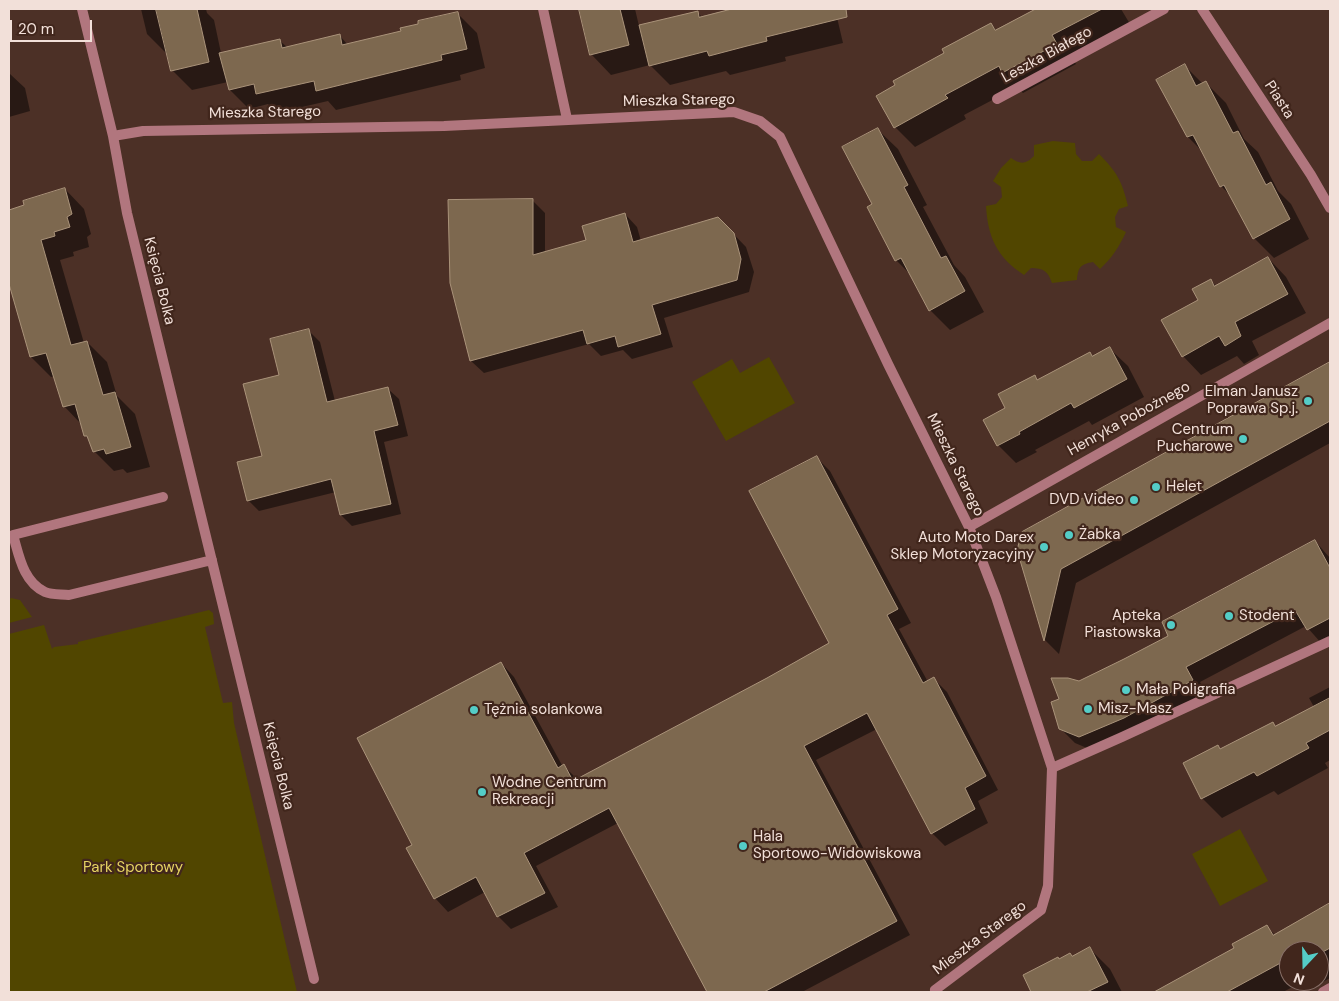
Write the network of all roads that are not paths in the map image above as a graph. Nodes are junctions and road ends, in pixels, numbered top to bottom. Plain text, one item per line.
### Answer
1 (82, 9) edge
2 (542, 9) edge
3 (1164, 9) edge
4 (1202, 9) edge
5 (997, 99) dead end
6 (567, 119) junction
7 (113, 136) junction
8 (1330, 208) edge
9 (1330, 323) edge
10 (163, 498) dead end
11 (9, 524) edge
12 (969, 527) junction
13 (13, 535) junction
14 (212, 560) junction
15 (1330, 641) edge
16 (1052, 768) junction
17 (314, 979) dead end
18 (1330, 988) edge
19 (936, 991) edge
20 (1323, 992) edge

1 - 7 street, Księcia Bolka
2 - 6 street
3 - 5 street, Leszka Białego
4 - 8 street, Piasta
6 - 7 street, Mieszka Starego
6 - 12 street, Mieszka Starego
7 - 14 street, Księcia Bolka
9 - 12 street, Henryka Pobożnego
10 - 13 street
11 - 13 street
12 - 16 street, Mieszka Starego
13 - 14 street
14 - 17 street, Księcia Bolka
15 - 16 street
16 - 19 street, Mieszka Starego
18 - 20 street

